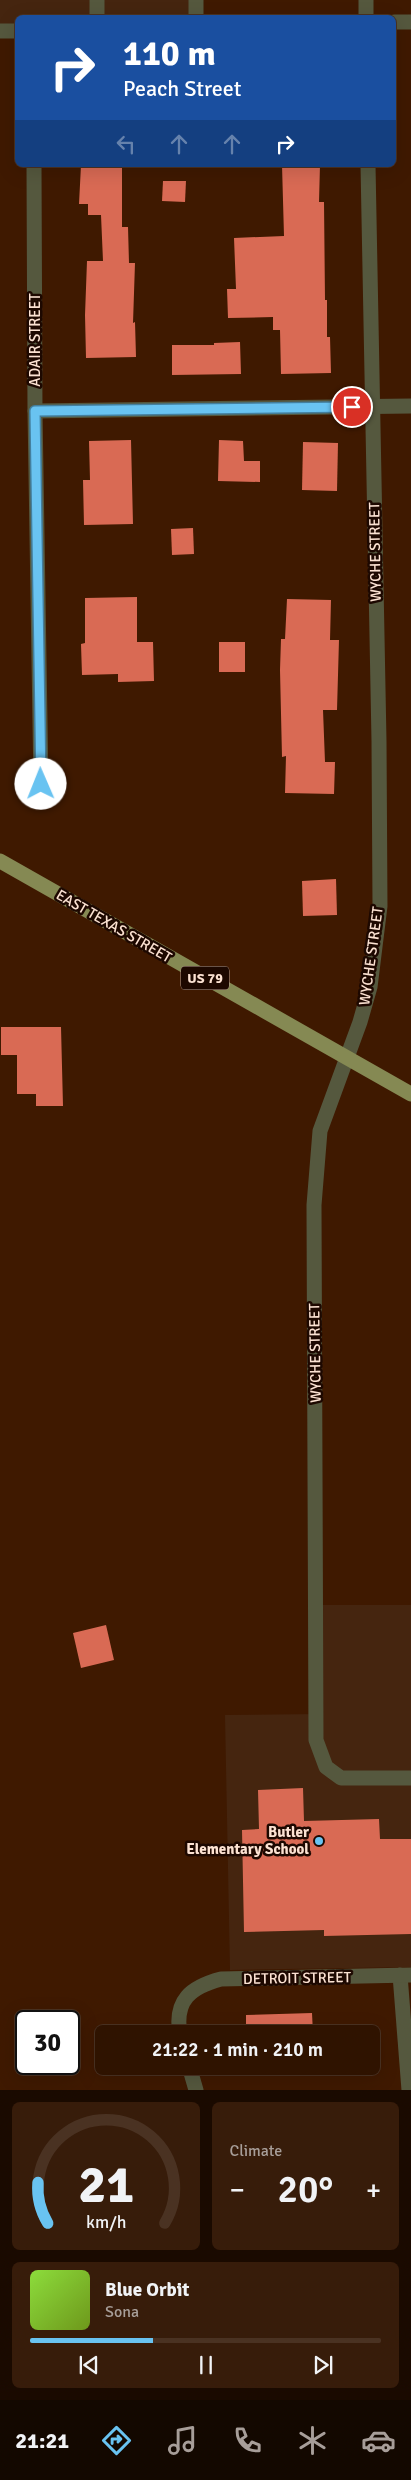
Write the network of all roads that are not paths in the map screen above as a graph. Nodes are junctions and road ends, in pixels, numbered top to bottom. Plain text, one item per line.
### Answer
1 (97, 0) edge
2 (196, 0) edge
3 (366, 0) edge
4 (97, 15) edge
5 (196, 15) edge
6 (366, 15) edge
7 (396, 22) edge
8 (411, 22) edge
9 (0, 31) edge
10 (15, 31) edge
11 (34, 167) edge
12 (368, 167) edge
13 (411, 406) edge
14 (372, 407) junction
15 (35, 411) junction
16 (41, 784) dead end
17 (0, 861) edge
18 (347, 1058) junction
19 (411, 1094) edge
20 (411, 1778) edge
21 (406, 1975) edge
22 (180, 2025) edge
23 (192, 2075) edge
24 (196, 2090) edge
25 (409, 2090) edge

1 - 4 street
2 - 5 street
3 - 6 street
7 - 8 street
9 - 10 street
11 - 15 street, ADAIR STREET
12 - 14 street, WYCHE STREET
13 - 14 street
14 - 15 street
14 - 18 street, WYCHE STREET
15 - 16 street, ADAIR STREET
17 - 18 main road, EAST TEXAS STREET / US 79
18 - 19 main road, EAST TEXAS STREET / US 79
18 - 20 street, WYCHE STREET
21 - 22 street, DETROIT STREET
21 - 25 street
23 - 24 street

